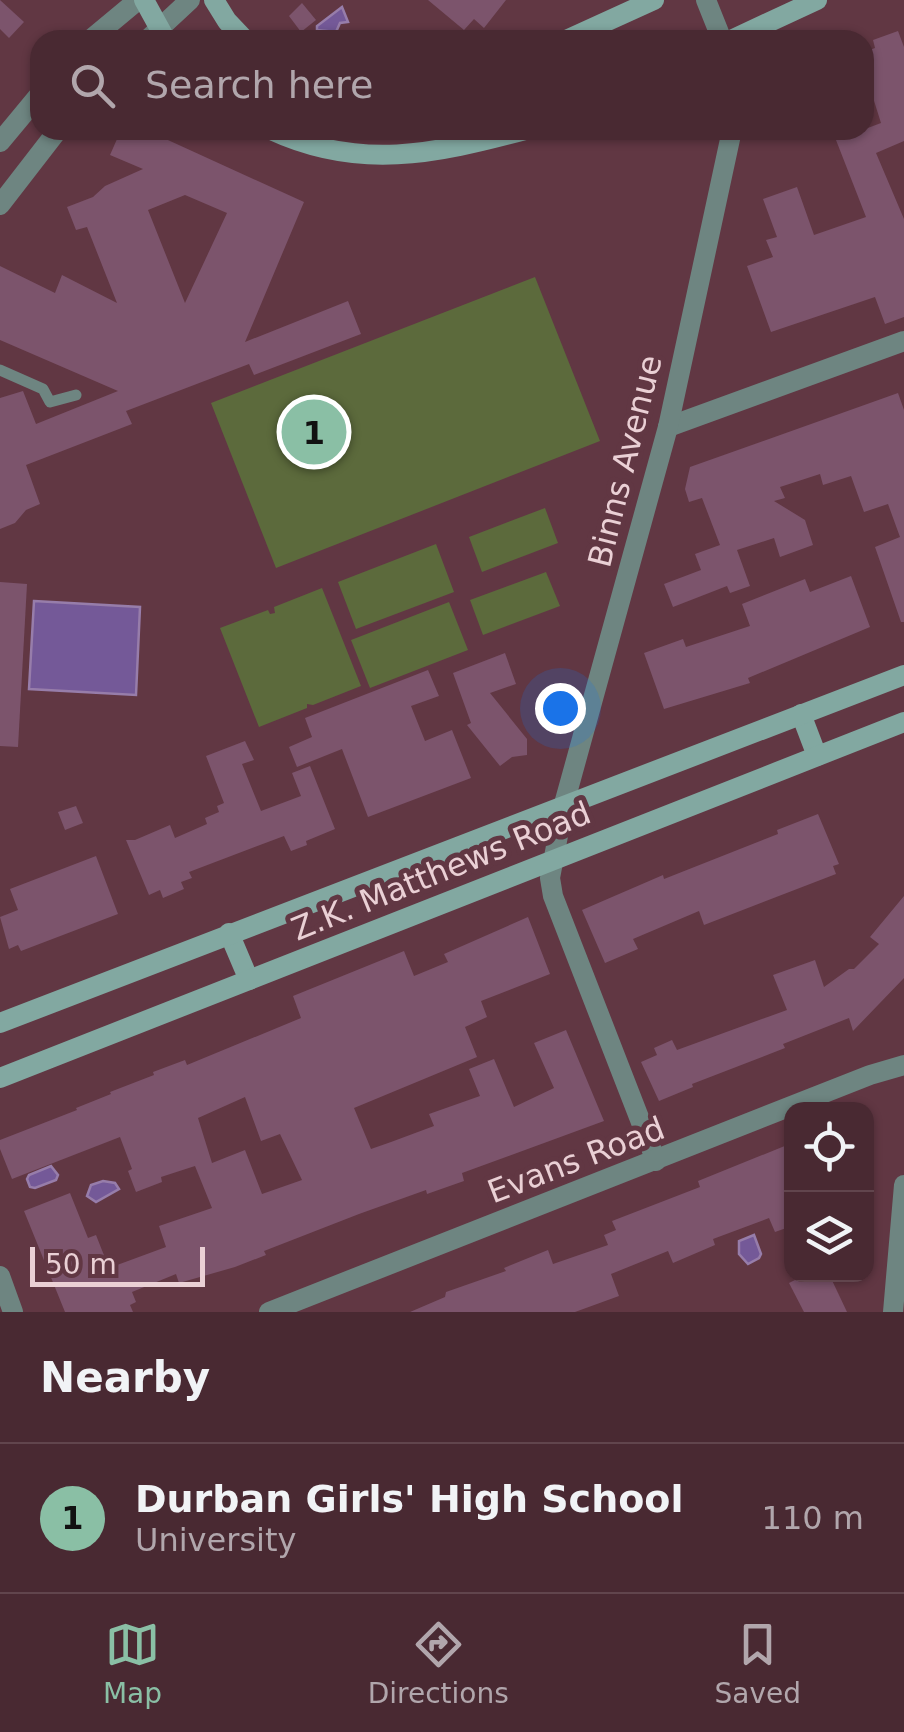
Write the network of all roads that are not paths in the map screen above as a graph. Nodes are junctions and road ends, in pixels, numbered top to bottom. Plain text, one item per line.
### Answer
1 (141, 0) edge
2 (190, 0) edge
3 (214, 0) edge
4 (654, 0) edge
5 (706, 0) edge
6 (818, 0) edge
7 (103, 30) edge
8 (154, 30) edge
9 (162, 30) edge
10 (235, 30) edge
11 (588, 30) edge
12 (718, 30) edge
13 (753, 30) edge
14 (30, 106) edge
15 (50, 140) edge
16 (292, 140) edge
17 (488, 140) edge
18 (730, 140) edge
19 (0, 142) edge
20 (0, 205) edge
21 (904, 341) edge
22 (0, 370) edge
23 (76, 395) dead end
24 (668, 427) junction
25 (904, 676) edge
26 (802, 714) junction
27 (904, 722) edge
28 (817, 756) junction
29 (564, 804) junction
30 (552, 859) junction
31 (229, 932) junction
32 (248, 980) junction
33 (0, 1022) edge
34 (904, 1065) edge
35 (0, 1078) edge
36 (656, 1161) junction
37 (904, 1185) edge
38 (0, 1276) edge
39 (13, 1312) edge
40 (269, 1312) edge
41 (892, 1312) edge

1 - 7 street
1 - 8 street
2 - 9 street
3 - 10 street
4 - 11 street
5 - 12 street
6 - 13 street
14 - 19 street
15 - 20 street
16 - 17 street
18 - 24 street, Binns Avenue
21 - 24 street
22 - 23 lane
24 - 29 street, Binns Avenue
25 - 26 street, Z.K. Matthews Road
26 - 28 street
26 - 29 street, Z.K. Matthews Road
27 - 28 street, Z.K. Matthews Road
28 - 30 street, Z.K. Matthews Road
29 - 30 street, Binns Avenue
29 - 31 street, Z.K. Matthews Road
30 - 32 street, Z.K. Matthews Road
30 - 36 street, Binns Avenue
31 - 32 street
31 - 33 street, Z.K. Matthews Road
32 - 35 street, Z.K. Matthews Road
34 - 36 street, Evans Road
36 - 40 street, Evans Road
37 - 41 street
38 - 39 street

